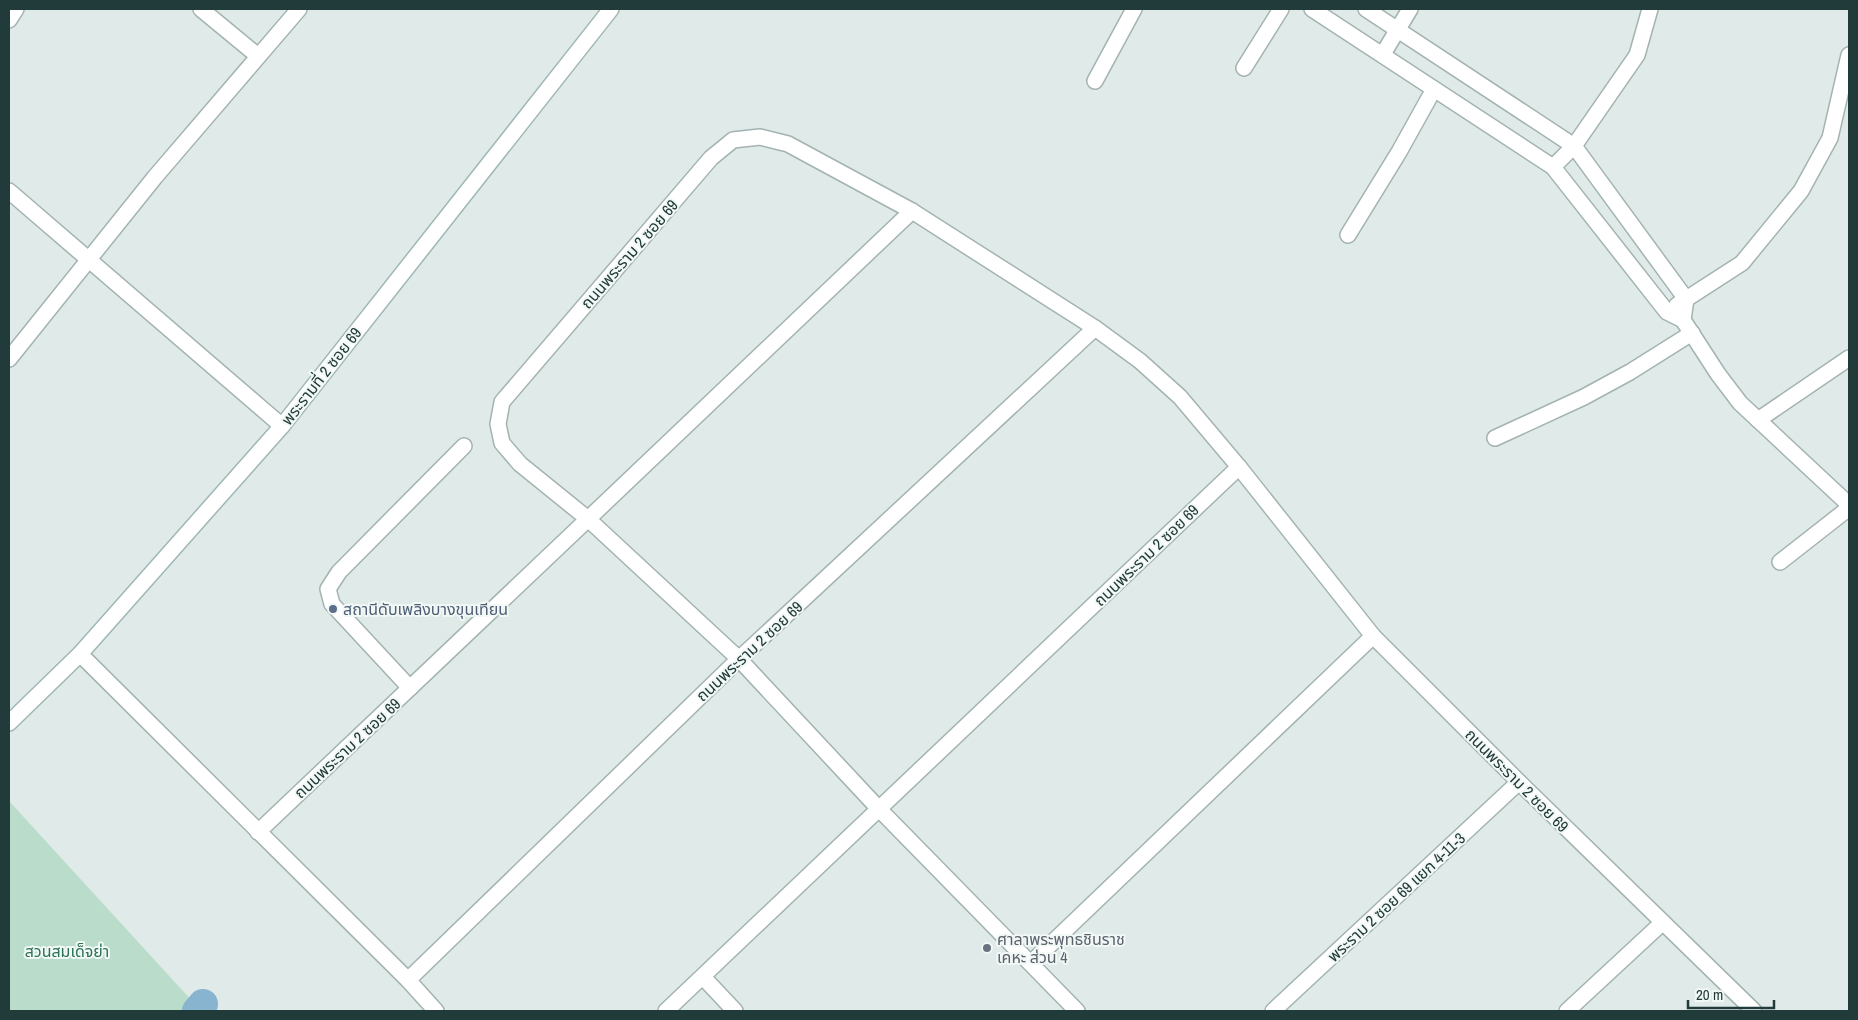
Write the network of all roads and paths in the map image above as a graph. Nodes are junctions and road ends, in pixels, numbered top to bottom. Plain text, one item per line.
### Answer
1 (16, 9) edge
2 (202, 9) edge
3 (299, 9) edge
4 (1134, 9) edge
5 (1281, 9) edge
6 (1312, 9) edge
7 (1366, 9) edge
8 (1410, 9) edge
9 (1650, 9) edge
10 (607, 10) edge
11 (9, 20) edge
12 (1398, 29) junction
13 (1383, 54) junction
14 (1849, 54) edge
15 (258, 56) junction
16 (1244, 68) dead end
17 (1095, 81) dead end
18 (1434, 89) junction
19 (1574, 146) junction
20 (1553, 167) junction
21 (9, 191) edge
22 (912, 212) junction
23 (1348, 235) dead end
24 (89, 259) junction
25 (1686, 299) junction
26 (1667, 312) junction
27 (1683, 320) junction
28 (1095, 328) junction
29 (1692, 333) junction
30 (1849, 358) edge
31 (9, 359) edge
32 (1758, 420) junction
33 (282, 426) junction
34 (1495, 438) dead end
35 (464, 446) dead end
36 (1239, 467) junction
37 (1849, 507) edge
38 (588, 519) junction
39 (1780, 562) dead end
40 (1373, 636) junction
41 (80, 654) junction
42 (739, 659) junction
43 (410, 688) junction
44 (9, 723) edge
45 (1519, 782) junction
46 (879, 809) junction
47 (258, 832) junction
48 (1662, 923) junction
49 (1031, 963) junction
50 (703, 977) junction
51 (408, 980) junction
52 (436, 1011) edge
53 (666, 1011) edge
54 (735, 1011) edge
55 (1077, 1011) edge
56 (1273, 1011) edge
57 (1567, 1011) edge
58 (1754, 1011) edge

1 - 11 street
2 - 15 street
3 - 15 street
4 - 17 street
5 - 16 street
6 - 13 street
7 - 12 street
8 - 12 street
9 - 19 street
10 - 33 street, พระรามที่ 2 ซอย 69
12 - 13 street
12 - 19 street
13 - 18 street
14 - 25 street
15 - 24 street
18 - 20 street
18 - 23 street
19 - 20 street
19 - 25 street
20 - 26 street
21 - 24 street
22 - 28 street, ถนนพระราม 2 ซอย 69
22 - 38 street, ถนนพระราม 2 ซอย 69
22 - 38 street, ถนนพระราม 2 ซอย 69
24 - 31 street
24 - 33 street
25 - 26 street
25 - 27 street
26 - 27 street
27 - 29 street
28 - 36 street, ถนนพระราม 2 ซอย 69
28 - 42 street, ถนนพระราม 2 ซอย 69
29 - 32 street
29 - 34 street
30 - 32 street
32 - 37 street
33 - 41 street, พระรามที่ 2 ซอย 69
35 - 43 street
36 - 40 street, ถนนพระราม 2 ซอย 69
36 - 46 street, ถนนพระราม 2 ซอย 69
37 - 39 street
38 - 42 street
38 - 43 street, ถนนพระราม 2 ซอย 69
40 - 45 street, ถนนพระราม 2 ซอย 69
40 - 49 street
41 - 44 street, พระรามที่ 2 ซอย 69
41 - 47 street
42 - 46 street
42 - 51 street, ถนนพระราม 2 ซอย 69
43 - 47 street, ถนนพระราม 2 ซอย 69
45 - 48 street, ถนนพระราม 2 ซอย 69
45 - 56 street, พระราม 2 ซอย 69 แยก 4-11-3
46 - 49 street
46 - 50 street, ถนนพระราม 2 ซอย 69
47 - 51 street
48 - 57 street
48 - 58 street, ถนนพระราม 2 ซอย 69
49 - 55 street
50 - 53 street, ถนนพระราม 2 ซอย 69
50 - 54 street
51 - 52 street

